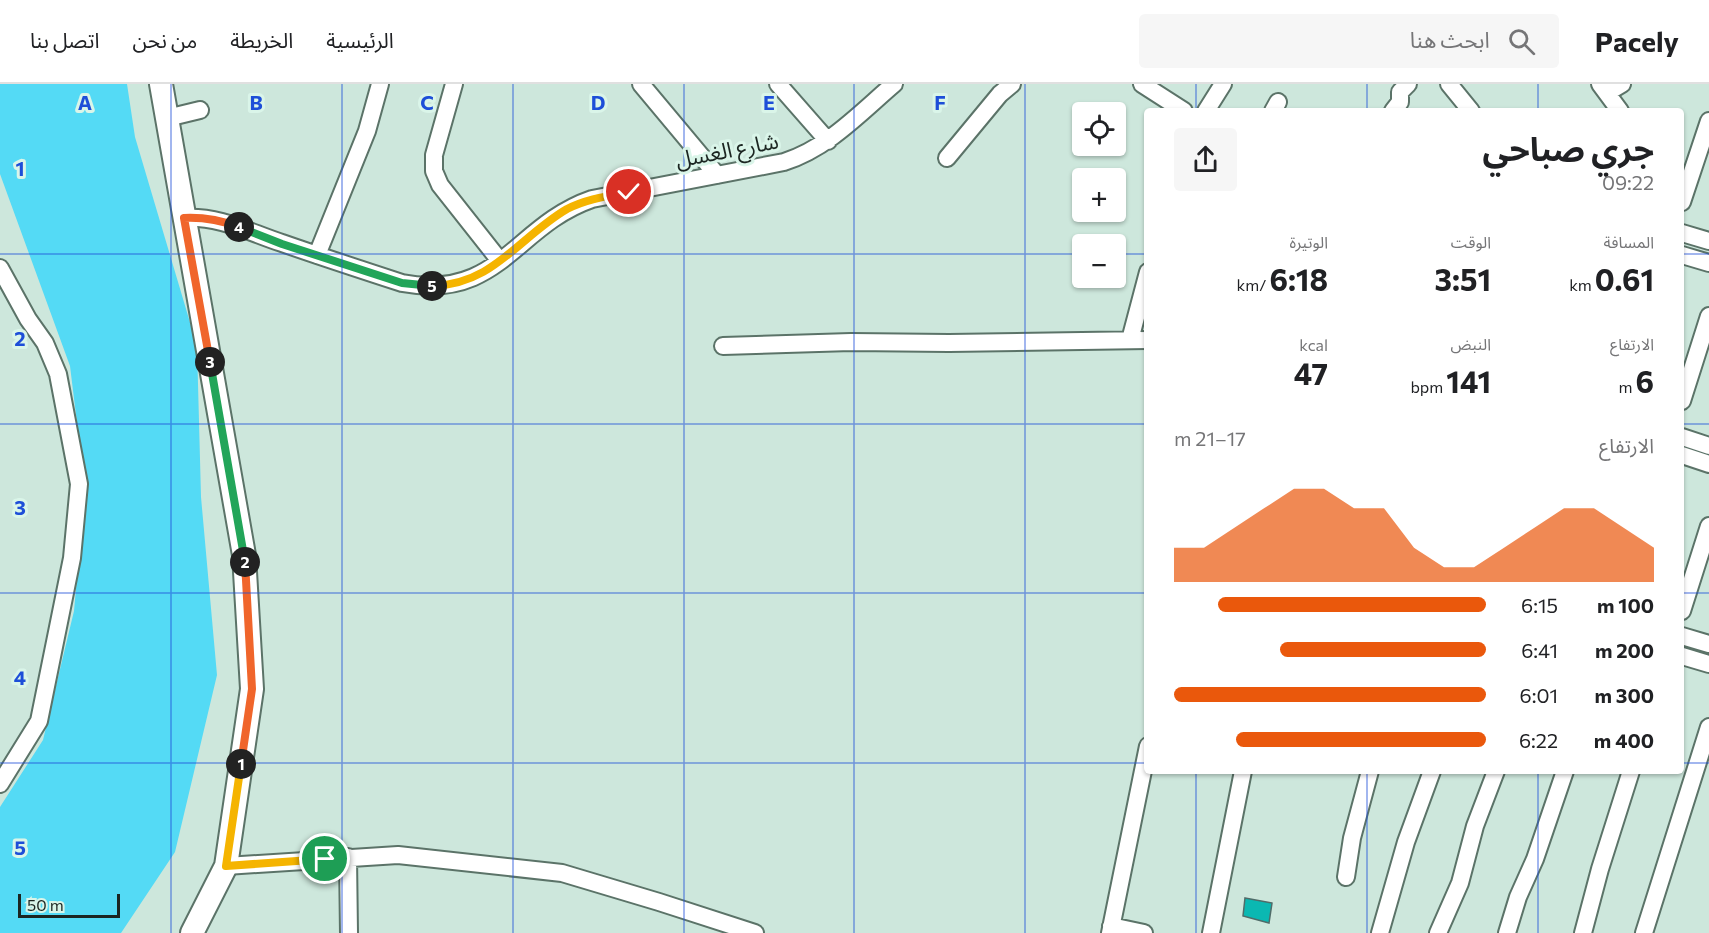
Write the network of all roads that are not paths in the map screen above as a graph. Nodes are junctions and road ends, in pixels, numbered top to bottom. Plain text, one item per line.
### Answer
1 (161, 84) edge
2 (380, 84) edge
3 (454, 84) edge
4 (641, 84) edge
5 (778, 84) edge
6 (894, 84) edge
7 (1012, 84) edge
8 (1142, 84) edge
9 (1223, 84) edge
10 (1408, 84) edge
11 (1449, 84) edge
12 (1622, 84) edge
13 (1603, 89) edge
14 (1179, 108) edge
15 (1208, 108) edge
16 (1395, 108) edge
17 (1469, 108) edge
18 (1618, 108) edge
19 (200, 110) dead end
20 (167, 118) junction
21 (1709, 121) edge
22 (828, 141) junction
23 (947, 158) dead end
24 (717, 175) junction
25 (1684, 196) edge
26 (184, 218) junction
27 (1684, 234) edge
28 (1709, 241) edge
29 (317, 255) junction
30 (1684, 256) edge
31 (500, 261) junction
32 (1709, 263) edge
33 (0, 268) edge
34 (1144, 287) edge
35 (1709, 316) edge
36 (1130, 340) junction
37 (1144, 340) edge
38 (723, 346) dead end
39 (1684, 395) edge
40 (1684, 438) edge
41 (1709, 446) edge
42 (1684, 456) edge
43 (1709, 464) edge
44 (1709, 526) edge
45 (1684, 605) edge
46 (1684, 637) edge
47 (1709, 644) edge
48 (1684, 657) edge
49 (1709, 664) edge
50 (1709, 727) edge
51 (1144, 765) edge
52 (1242, 774) edge
53 (1369, 774) edge
54 (1431, 774) edge
55 (1495, 774) edge
56 (1564, 774) edge
57 (1629, 774) edge
58 (0, 784) edge
59 (348, 857) junction
60 (226, 866) junction
61 (1346, 877) dead end
62 (1110, 930) edge
63 (192, 933) edge
64 (349, 933) edge
65 (755, 933) edge
66 (1144, 933) edge
67 (1211, 933) edge
68 (1380, 933) edge
69 (1438, 933) edge
70 (1507, 933) edge
71 (1583, 933) edge
72 (1644, 933) edge

1 - 20 street
2 - 29 street
3 - 31 street
4 - 24 street
5 - 22 street
6 - 22 street, شارع الغسل
7 - 23 street
8 - 14 street
9 - 15 street
10 - 16 street
11 - 17 street
12 - 13 street
13 - 18 street
19 - 20 street
20 - 26 street
21 - 25 street
22 - 24 street, شارع الغسل
24 - 31 street, شارع الغسل
26 - 29 street, شارع الغسل
26 - 60 street
27 - 28 street
29 - 31 street, شارع الغسل
30 - 32 street
33 - 58 street
34 - 36 street
35 - 39 street
36 - 37 street
36 - 38 street
40 - 41 street
42 - 43 street
44 - 45 street
46 - 47 street
48 - 49 street
50 - 72 street
51 - 62 street
52 - 67 street
53 - 61 street
54 - 68 street
55 - 69 street
56 - 70 street
57 - 71 street
59 - 60 street
59 - 64 street
59 - 65 street
60 - 63 street
62 - 66 street

